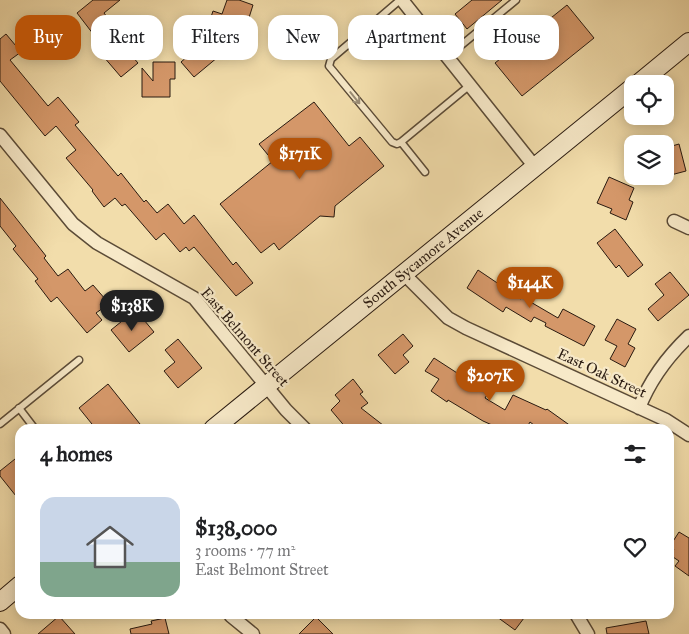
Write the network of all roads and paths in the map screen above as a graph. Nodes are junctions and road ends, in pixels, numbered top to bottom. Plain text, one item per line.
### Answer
1 (401, 0) edge
2 (516, 0) edge
3 (413, 15) edge
4 (689, 42) edge
5 (464, 43) edge
6 (449, 60) edge
7 (649, 75) edge
8 (470, 85) junction
9 (624, 95) edge
10 (0, 135) edge
11 (401, 142) junction
12 (535, 167) junction
13 (425, 172) dead end
14 (674, 222) dead end
15 (689, 228) edge
16 (404, 274) junction
17 (689, 336) edge
18 (79, 360) dead end
19 (266, 385) junction
20 (19, 408) junction
21 (639, 408) junction
22 (0, 424) edge
23 (31, 424) edge
24 (219, 424) edge
25 (300, 424) edge
26 (672, 424) edge
27 (674, 425) edge
28 (689, 435) edge
29 (15, 589) edge
30 (0, 602) edge
31 (235, 619) edge
32 (579, 619) edge
33 (0, 629) edge
34 (4, 634) edge
35 (253, 634) edge
36 (588, 634) edge

1 - 3 street
1 -> 11 lane
2 - 5 lane
4 - 7 main road
6 - 8 street
8 - 11 lane
8 - 12 street
9 - 12 main road, South Sycamore Avenue
10 - 19 street, East Belmont Street
11 - 13 lane
12 - 16 main road, South Sycamore Avenue
14 - 15 street
16 - 19 main road, South Sycamore Avenue
16 - 21 street, East Oak Street
17 - 21 street
18 - 20 lane
19 - 24 main road, South Sycamore Avenue
19 - 25 street, East Belmont Street
20 - 22 lane
20 - 23 lane
21 - 26 street, East Oak Street
27 - 28 street, East Oak Street
29 - 30 main road
31 - 35 street
32 - 36 street
33 - 34 street

